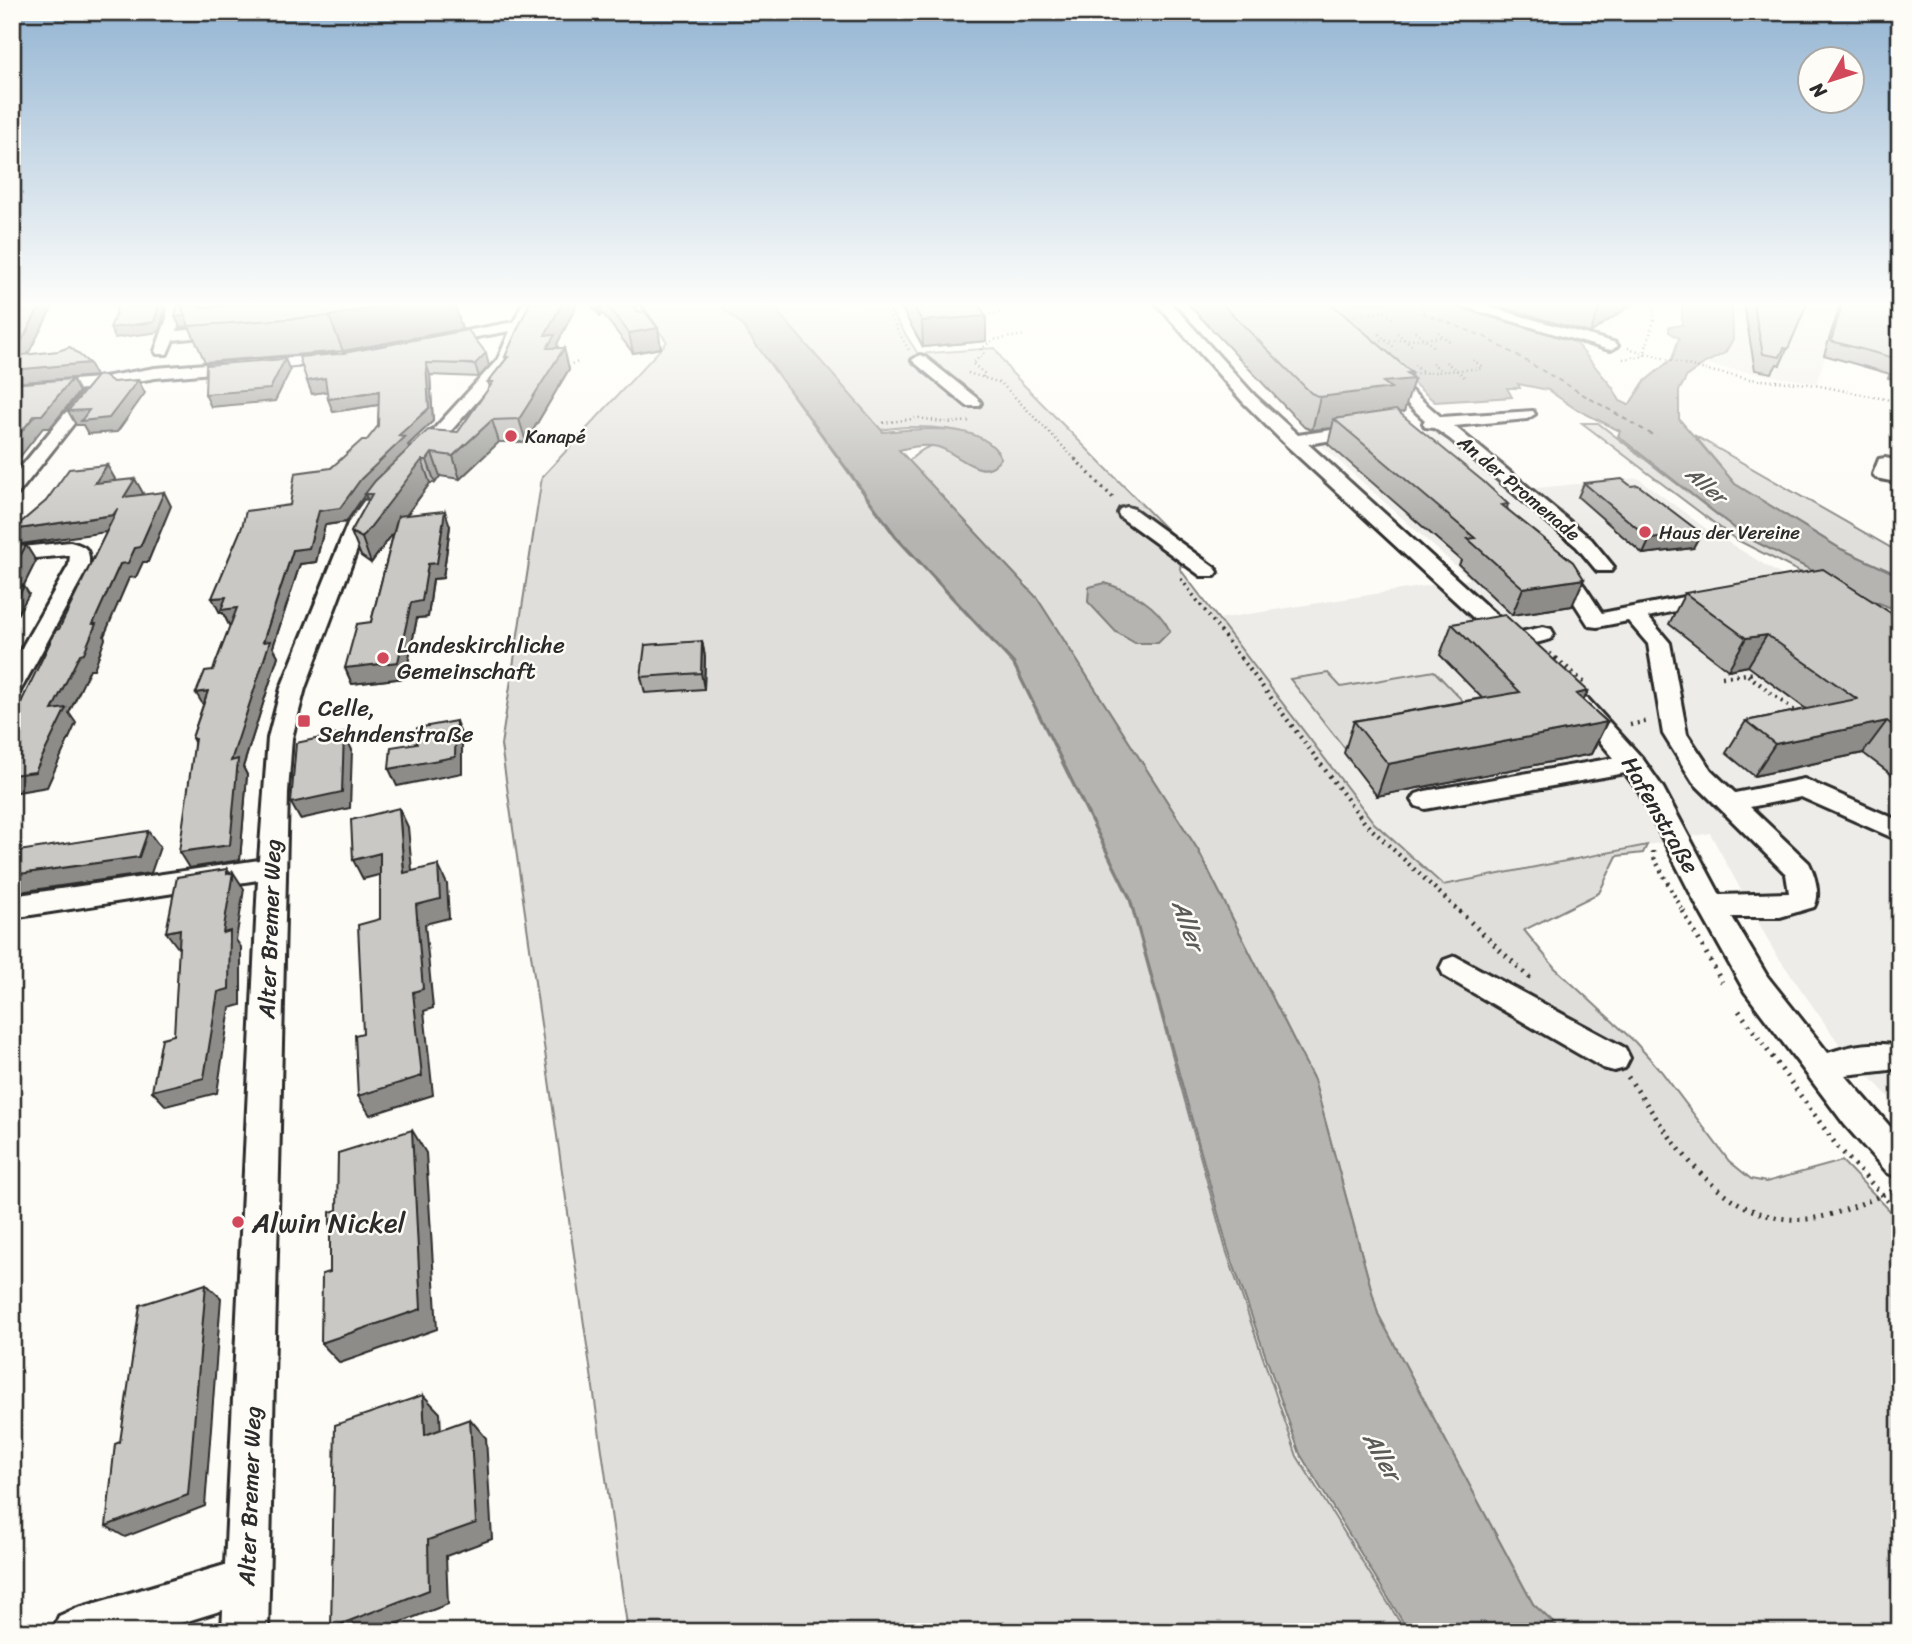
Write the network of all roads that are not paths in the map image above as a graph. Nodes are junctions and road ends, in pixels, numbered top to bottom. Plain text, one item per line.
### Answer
1 (122, 379) edge
2 (488, 379) edge
3 (943, 379) edge
4 (1230, 379) edge
5 (1396, 379) edge
6 (98, 383) junction
7 (12, 390) edge
8 (973, 403) road end
9 (1527, 415) dead end
10 (1437, 422) junction
11 (1415, 424) edge
12 (1381, 427) edge
13 (1292, 441) junction
14 (39, 456) junction
15 (12, 458) edge
16 (1900, 467) edge
17 (1900, 478) edge
18 (12, 490) edge
19 (1127, 513) road end
20 (12, 554) edge
21 (1540, 554) edge
22 (1604, 567) dead end
23 (1208, 572) dead end
24 (1736, 593) edge
25 (1633, 613) junction
26 (1544, 634) dead end
27 (1512, 642) junction
28 (1531, 659) edge
29 (1560, 685) edge
30 (12, 686) edge
31 (1633, 764) junction
32 (1425, 800) dead end
33 (1728, 803) junction
34 (1900, 832) edge
35 (272, 868) junction
36 (1711, 906) junction
37 (12, 907) edge
38 (1455, 968) dead end
39 (1889, 1057) dead end
40 (1614, 1058) road end
41 (1820, 1070) junction
42 (1900, 1162) edge
43 (247, 1581) junction
44 (75, 1632) edge
45 (245, 1632) edge

1 - 6 street
2 - 35 street, Alter Bremer Weg
3 - 8 street
4 - 13 street
5 - 10 street, An der Promenade
6 - 7 street
6 - 14 street
9 - 10 street
10 - 11 street
10 - 22 street, An der Promenade
12 - 13 street
13 - 27 street
14 - 15 street
14 - 18 street
16 - 17 street
19 - 23 street
20 - 30 street
21 - 25 street
24 - 25 street
25 - 33 street
26 - 27 street
27 - 28 street
29 - 31 street, Hafenstraße
31 - 32 street
31 - 36 street, Hafenstraße
33 - 34 street
33 - 36 street
35 - 37 street
35 - 43 street, Alter Bremer Weg
36 - 41 street, Hafenstraße
38 - 40 street
39 - 41 street
41 - 42 street, Hafenstraße
43 - 44 street
43 - 45 street, Alter Bremer Weg

